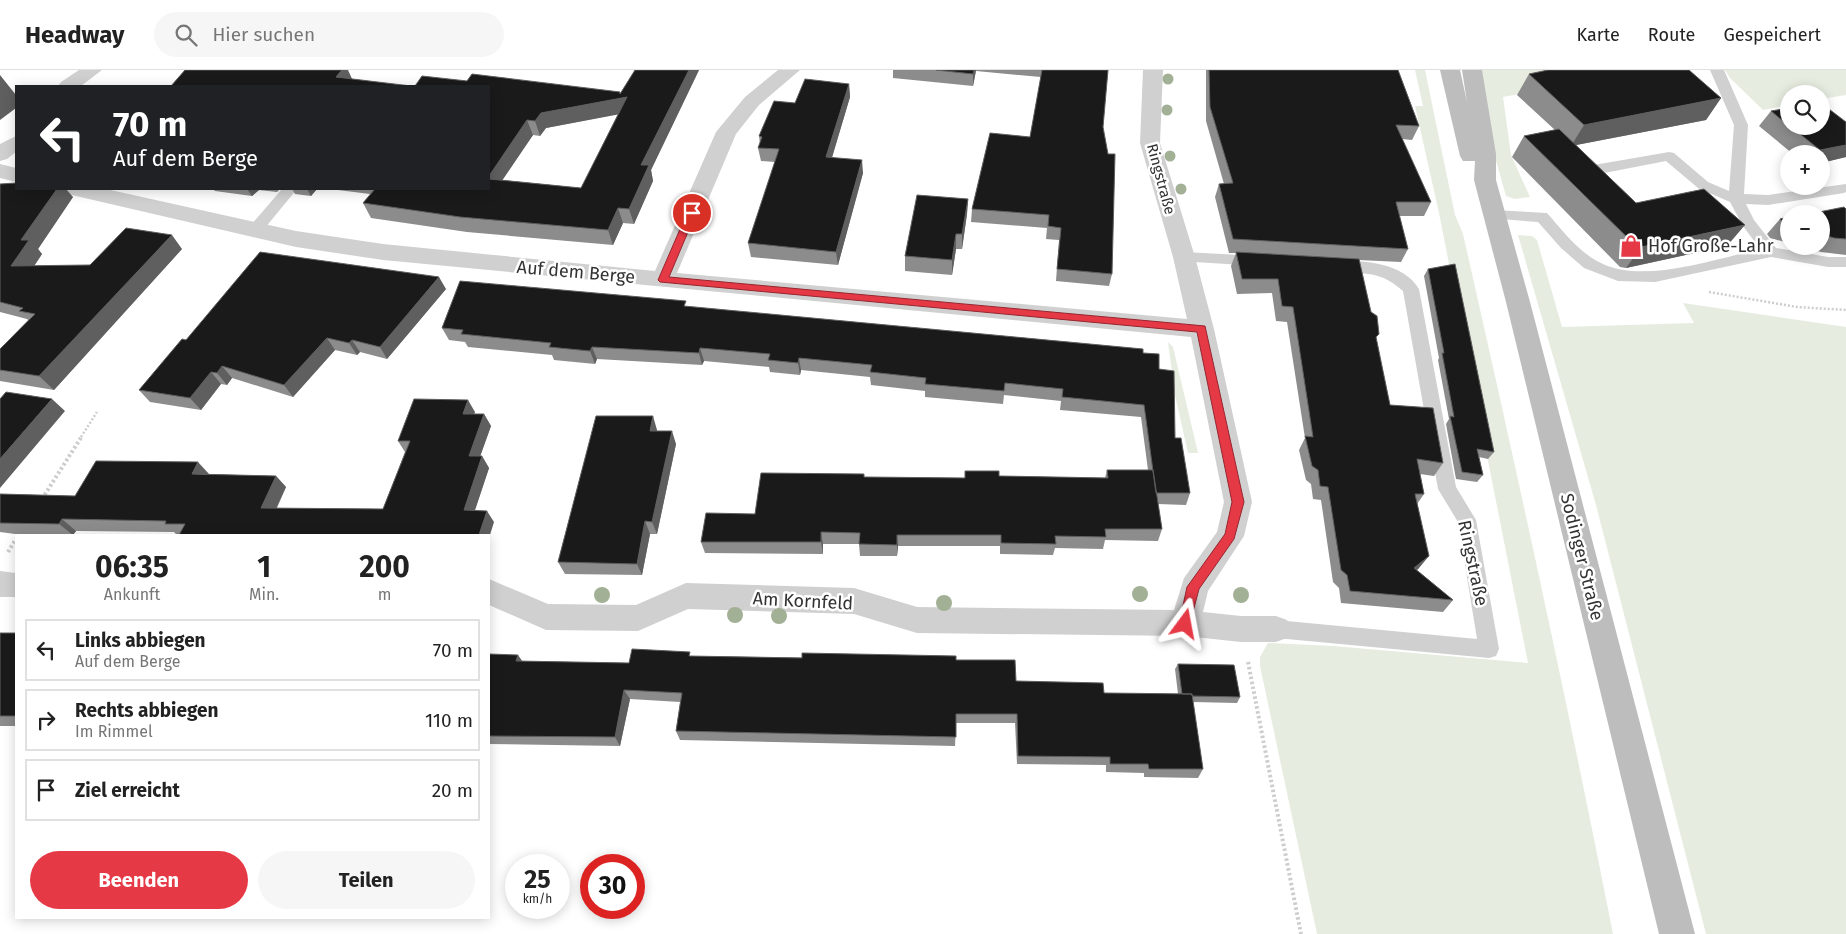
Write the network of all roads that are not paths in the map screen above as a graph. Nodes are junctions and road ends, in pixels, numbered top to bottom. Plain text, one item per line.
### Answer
1 (92, 70) edge
2 (111, 70) edge
3 (790, 70) edge
4 (1153, 70) edge
5 (1450, 70) edge
6 (1472, 70) edge
7 (1717, 70) edge
8 (70, 85) edge
9 (93, 85) edge
10 (15, 125) edge
11 (0, 136) edge
12 (15, 143) edge
13 (0, 154) edge
14 (1594, 170) edge
15 (0, 171) edge
16 (15, 175) edge
17 (1485, 180) junction
18 (1844, 188) dead end
19 (80, 190) edge
20 (289, 190) edge
21 (1736, 200) junction
22 (1493, 215) junction
23 (255, 230) junction
24 (1771, 252) junction
25 (1184, 257) junction
26 (1280, 262) edge
27 (1846, 262) edge
28 (1319, 264) edge
29 (663, 280) junction
30 (1202, 328) junction
31 (0, 584) edge
32 (15, 585) edge
33 (490, 592) edge
34 (1185, 624) junction
35 (1276, 629) joint
36 (1676, 934) edge

1 - 8 street
2 - 9 street
3 - 29 street
4 - 25 street, Ringstraße
5 - 17 main road, Sodinger Straße
6 - 17 main road, Sodinger Straße
7 - 21 lane
10 - 11 street
12 - 13 street
14 - 21 lane
15 - 16 street
17 - 22 main road, Sodinger Straße
18 - 21 lane
19 - 23 street, Auf dem Berge
20 - 23 lane
21 - 24 lane
22 - 24 lane
22 - 36 main road, Sodinger Straße
23 - 29 street, Auf dem Berge
24 - 27 lane
25 - 26 lane
25 - 30 street, Ringstraße
28 - 35 lane, Ringstraße
29 - 30 street, Auf dem Berge
30 - 34 street, Ringstraße
31 - 32 street
33 - 34 street, Am Kornfeld
34 - 35 street, Ringstraße

